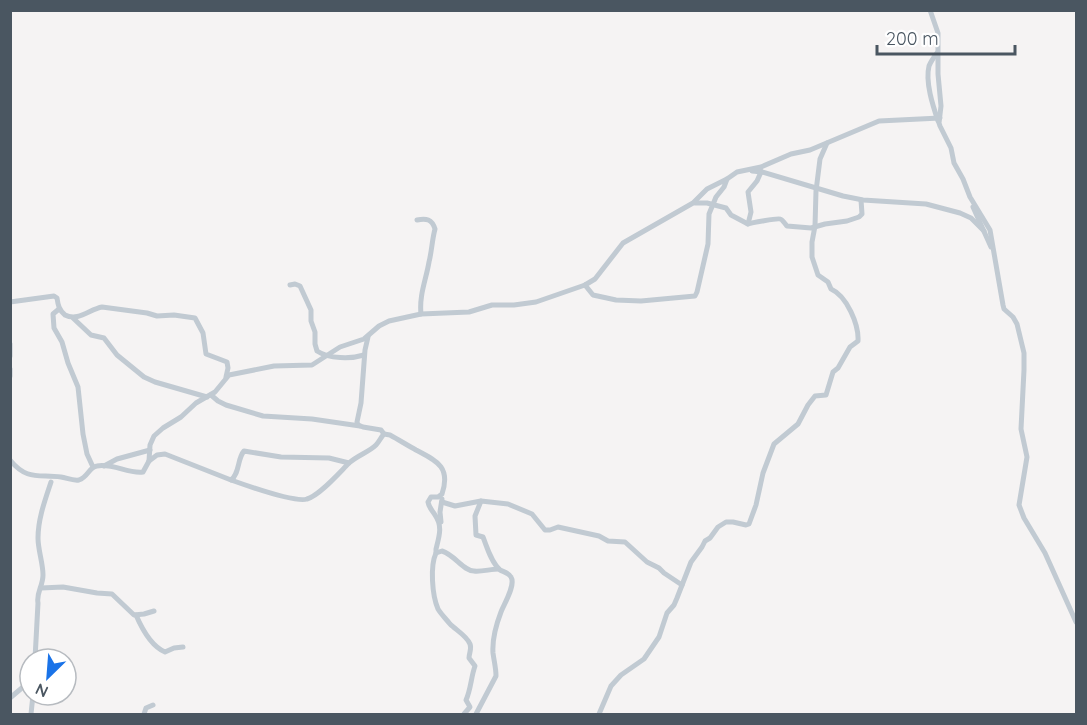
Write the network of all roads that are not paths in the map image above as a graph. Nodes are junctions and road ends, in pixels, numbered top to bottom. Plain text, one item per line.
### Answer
1 (930, 10) edge
2 (938, 51) junction
3 (939, 120) junction
4 (827, 143) junction
5 (760, 170) junction
6 (728, 179) junction
7 (816, 189) junction
8 (970, 197) junction
9 (861, 200) junction
10 (693, 202) junction
11 (713, 204) junction
12 (417, 220) dead end
13 (748, 224) junction
14 (815, 226) junction
15 (984, 231) junction
16 (994, 254) junction
17 (290, 285) dead end
18 (585, 285) junction
19 (10, 302) edge
20 (59, 309) junction
21 (421, 314) junction
22 (73, 318) junction
23 (368, 337) junction
24 (10, 344) edge
25 (328, 355) junction
26 (364, 355) junction
27 (10, 356) edge
28 (10, 369) edge
29 (10, 376) edge
30 (226, 377) junction
31 (209, 396) junction
32 (360, 426) junction
33 (384, 434) junction
34 (150, 450) junction
35 (10, 460) edge
36 (149, 460) junction
37 (349, 463) junction
38 (104, 466) junction
39 (93, 467) junction
40 (48, 479) junction
41 (231, 480) junction
42 (442, 494) junction
43 (481, 501) junction
44 (442, 502) junction
45 (440, 512) junction
46 (438, 519) junction
47 (440, 526) junction
48 (437, 544) junction
49 (439, 552) junction
50 (499, 569) junction
51 (682, 585) junction
52 (41, 588) junction
53 (153, 611) dead end
54 (136, 615) junction
55 (1077, 622) edge
56 (36, 647) edge
57 (183, 647) dead end
58 (153, 705) dead end
59 (144, 714) edge
60 (464, 714) edge
61 (476, 714) edge
62 (599, 714) edge

1 - 2 street
2 - 3 street
2 - 3 street
3 - 4 street
3 - 8 street
4 - 5 street
4 - 7 street
5 - 6 street
5 - 7 street
5 - 13 street
6 - 10 street
6 - 11 street
7 - 9 street
7 - 14 street
8 - 15 street
8 - 16 street
9 - 14 street
9 - 15 street
10 - 11 street
10 - 18 street
11 - 13 street
11 - 18 street
12 - 21 street
13 - 14 street
14 - 51 street
15 - 16 street
16 - 55 street
17 - 25 street
18 - 21 street
19 - 20 street
20 - 22 street
20 - 39 street
21 - 23 street
22 - 30 street
22 - 31 street
23 - 25 street
23 - 26 street
24 - 27 street
25 - 26 street
25 - 30 street
26 - 32 street
28 - 29 street
30 - 31 street
31 - 32 street
31 - 34 street
32 - 33 street
33 - 37 street
33 - 42 street
34 - 36 street
34 - 38 street
35 - 40 street
36 - 38 street
36 - 41 street
37 - 41 street
37 - 41 street
38 - 39 street
39 - 40 street
40 - 52 street
42 - 44 street
42 - 46 street
43 - 44 street
43 - 50 street
43 - 51 street
44 - 45 street
45 - 46 street
45 - 47 street
46 - 47 street
46 - 48 street
47 - 48 street
48 - 49 street
49 - 50 street
49 - 60 street
50 - 61 street
51 - 62 street
52 - 54 street
52 - 56 street
53 - 54 street
54 - 57 street
58 - 59 street

